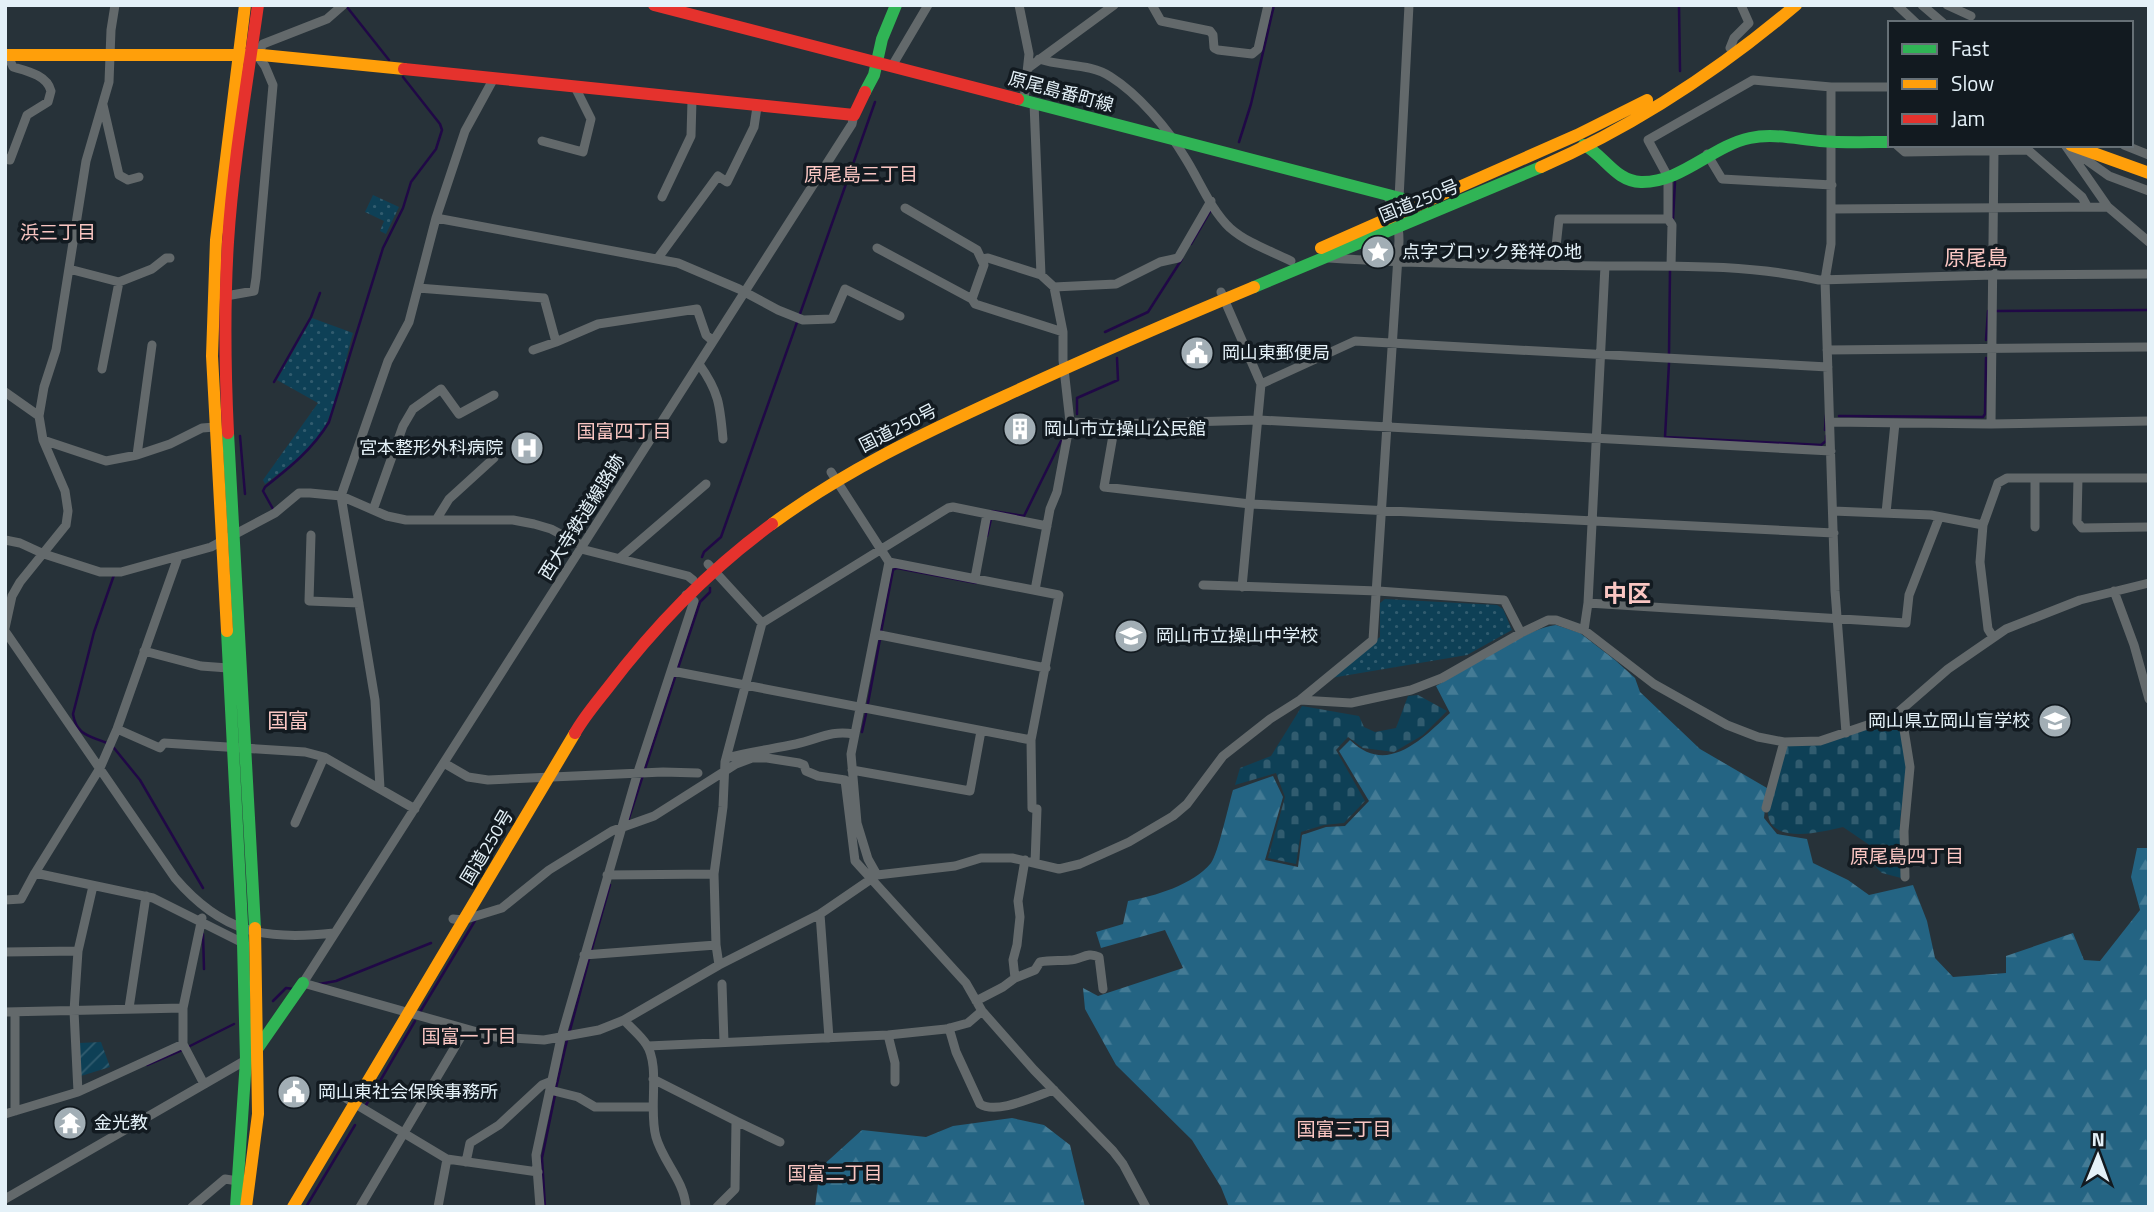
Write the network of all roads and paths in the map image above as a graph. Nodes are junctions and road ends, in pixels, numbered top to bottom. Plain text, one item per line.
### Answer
1 (115, 5) edge
2 (245, 5) edge
3 (258, 5) edge
4 (343, 5) edge
5 (654, 5) edge
6 (896, 5) edge
7 (928, 5) edge
8 (1019, 5) edge
9 (1114, 5) edge
10 (1152, 5) edge
11 (1268, 5) edge
12 (1409, 5) edge
13 (1743, 5) edge
14 (1785, 5) edge
15 (1796, 5) edge
16 (1897, 5) edge
17 (1922, 5) edge
18 (1947, 5) edge
19 (1970, 16) dead end
20 (1914, 21) edge
21 (1941, 21) edge
22 (1730, 48) junction
23 (249, 54) junction
24 (111, 55) junction
25 (7, 56) edge
26 (1039, 59) junction
27 (877, 62) junction
28 (892, 66) junction
29 (1028, 68) junction
30 (494, 78) junction
31 (1831, 87) junction
32 (1888, 87) edge
33 (575, 88) junction
34 (692, 100) junction
35 (1029, 102) junction
36 (102, 103) junction
37 (757, 107) junction
38 (855, 115) junction
39 (1172, 139) junction
40 (542, 141) dead end
41 (1832, 142) junction
42 (1888, 142) edge
43 (1584, 145) junction
44 (1899, 147) edge
45 (2068, 147) edge
46 (2070, 147) edge
47 (2073, 147) edge
48 (2129, 147) edge
49 (1994, 151) junction
50 (1707, 154) junction
51 (2149, 155) edge
52 (5, 159) edge
53 (2149, 173) edge
54 (139, 177) dead end
55 (1668, 177) junction
56 (1832, 185) junction
57 (2149, 191) edge
58 (1392, 196) junction
59 (662, 197) dead end
60 (1461, 202) junction
61 (1213, 204) junction
62 (1423, 204) junction
63 (2087, 206) junction
64 (2108, 207) junction
65 (905, 208) dead end
66 (1993, 208) junction
67 (1832, 209) junction
68 (1396, 214) junction
69 (436, 218) junction
70 (1668, 219) junction
71 (1399, 228) junction
72 (2149, 242) edge
73 (877, 247) dead end
74 (170, 258) dead end
75 (658, 258) junction
76 (1322, 258) junction
77 (982, 259) junction
78 (1296, 259) junction
79 (1397, 261) junction
80 (1554, 265) junction
81 (1605, 266) junction
82 (1671, 266) junction
83 (69, 269) junction
84 (2149, 274) edge
85 (1041, 275) junction
86 (1993, 275) junction
87 (1825, 280) junction
88 (119, 282) junction
89 (1054, 287) junction
90 (418, 288) junction
91 (745, 293) junction
92 (226, 296) junction
93 (1223, 296) junction
94 (972, 299) junction
95 (900, 316) dead end
96 (1062, 332) junction
97 (713, 341) junction
98 (556, 342) junction
99 (1392, 343) junction
100 (152, 345) dead end
101 (2149, 347) edge
102 (1991, 349) junction
103 (1827, 350) junction
104 (533, 351) dead end
105 (1600, 354) junction
106 (699, 363) junction
107 (1064, 364) junction
108 (1828, 367) junction
109 (102, 369) dead end
110 (1261, 384) junction
111 (5, 392) edge
112 (494, 395) dead end
113 (39, 416) junction
114 (1259, 420) junction
115 (2149, 421) edge
116 (1070, 422) junction
117 (1830, 422) junction
118 (1895, 423) junction
119 (1115, 424) junction
120 (1991, 424) junction
121 (215, 427) junction
122 (1388, 428) junction
123 (723, 439) dead end
124 (1596, 439) junction
125 (43, 440) junction
126 (1831, 451) junction
127 (137, 455) junction
128 (495, 458) dead end
129 (834, 475) junction
130 (2035, 478) junction
131 (2078, 478) junction
132 (2149, 478) edge
133 (706, 484) dead end
134 (341, 496) junction
135 (1250, 504) junction
136 (373, 510) junction
137 (1382, 511) junction
138 (1833, 511) junction
139 (1886, 513) junction
140 (987, 514) junction
141 (1939, 518) junction
142 (436, 520) junction
143 (1591, 522) junction
144 (1983, 525) junction
145 (1047, 526) junction
146 (2035, 527) dead end
147 (2149, 527) edge
148 (1834, 533) junction
149 (311, 535) dead end
150 (234, 536) junction
151 (5, 540) edge
152 (221, 542) junction
153 (582, 547) junction
154 (881, 550) junction
155 (44, 554) junction
156 (178, 557) junction
157 (620, 558) junction
158 (889, 562) junction
159 (712, 567) junction
160 (975, 578) junction
161 (693, 580) junction
162 (2149, 583) edge
163 (1203, 585) dead end
164 (1242, 587) junction
165 (1035, 590) junction
166 (1378, 591) junction
167 (2114, 591) junction
168 (685, 594) junction
169 (359, 603) junction
170 (1588, 603) junction
171 (1838, 620) junction
172 (762, 623) junction
173 (5, 630) edge
174 (1584, 630) junction
175 (1521, 633) junction
176 (879, 635) junction
177 (1993, 637) junction
178 (144, 651) junction
179 (228, 668) junction
180 (1046, 668) junction
181 (675, 672) junction
182 (746, 687) junction
183 (2149, 699) edge
184 (1300, 700) junction
185 (860, 708) junction
186 (1900, 711) junction
187 (117, 729) junction
188 (981, 731) junction
189 (1846, 733) junction
190 (854, 734) junction
191 (1031, 740) junction
192 (1784, 742) junction
193 (232, 747) junction
194 (246, 749) junction
195 (324, 757) junction
196 (444, 763) junction
197 (725, 765) junction
198 (100, 768) junction
199 (852, 770) junction
200 (698, 774) dead end
201 (640, 775) junction
202 (543, 777) junction
203 (380, 788) junction
204 (415, 808) junction
205 (1766, 808) dead end
206 (295, 823) dead end
207 (625, 827) junction
208 (1025, 860) junction
209 (1035, 863) junction
210 (35, 873) junction
211 (715, 874) junction
212 (611, 875) junction
213 (873, 876) junction
214 (1905, 877) dead end
215 (93, 886) junction
216 (146, 896) junction
217 (5, 900) edge
218 (202, 905) junction
219 (820, 914) junction
220 (458, 919) junction
221 (201, 922) junction
222 (241, 928) junction
223 (255, 933) junction
224 (334, 933) junction
225 (243, 943) junction
226 (716, 946) junction
227 (78, 951) junction
228 (5, 952) edge
229 (588, 955) junction
230 (719, 965) junction
231 (1015, 978) junction
232 (303, 983) junction
233 (722, 984) dead end
234 (1103, 989) dead end
235 (976, 1001) junction
236 (129, 1008) junction
237 (183, 1008) junction
238 (75, 1011) junction
239 (982, 1011) junction
240 (10, 1012) edge
241 (404, 1012) junction
242 (624, 1020) junction
243 (949, 1028) junction
244 (465, 1030) junction
245 (888, 1035) junction
246 (566, 1037) junction
247 (829, 1038) junction
248 (724, 1042) junction
249 (183, 1044) junction
250 (648, 1046) junction
251 (257, 1050) junction
252 (247, 1060) junction
253 (653, 1079) junction
254 (895, 1082) dead end
255 (204, 1084) junction
256 (553, 1089) junction
257 (1054, 1090) junction
258 (78, 1092) junction
259 (352, 1102) junction
260 (652, 1107) junction
261 (10, 1112) edge
262 (737, 1121) junction
263 (405, 1132) junction
264 (780, 1142) dead end
265 (447, 1160) junction
266 (466, 1162) junction
267 (251, 1170) junction
268 (538, 1172) junction
269 (238, 1181) junction
270 (5, 1199) edge
271 (362, 1206) edge
272 (192, 1207) edge
273 (236, 1207) edge
274 (247, 1207) edge
275 (253, 1207) edge
276 (283, 1207) edge
277 (293, 1207) edge
278 (438, 1207) edge
279 (540, 1207) edge
280 (686, 1207) edge
281 (717, 1207) edge
282 (1146, 1207) edge

1 - 24 street
2 - 23 main road
3 - 23 main road
4 - 23 street
5 - 27 main road, 原尾島番町線
6 - 27 main road
7 - 28 street
8 - 29 street
9 - 26 street
10 - 11 street
12 - 58 street
13 - 22 street
14 - 22 main road, 国道250号
15 - 43 main road, 国道250号
16 - 20 street
17 - 21 street
18 - 19 street
22 - 62 main road, 国道250号
23 - 24 main road
23 - 30 main road
23 - 92 main road
23 - 92 street
23 - 121 main road
24 - 25 main road
24 - 36 street
25 - 52 street
26 - 29 street
26 - 39 street
27 - 28 main road, 原尾島番町線
27 - 38 main road
28 - 35 main road, 原尾島番町線
29 - 35 street
30 - 33 main road
30 - 69 street
31 - 32 street
31 - 41 street
31 - 55 street
33 - 34 main road
33 - 40 street
34 - 37 main road
34 - 59 street
35 - 39 main road, 原尾島番町線
35 - 85 street
36 - 54 street
36 - 83 street
37 - 38 main road
37 - 75 street
38 - 91 street, 西大寺鉄道線路跡
39 - 58 main road, 原尾島番町線
39 - 61 street
41 - 42 main road
41 - 50 main road
41 - 56 street
43 - 55 main road
43 - 60 main road, 国道250号
44 - 49 street
45 - 64 street
46 - 57 street
47 - 53 main road
48 - 51 street
49 - 63 street
49 - 66 street
50 - 55 main road
50 - 56 street
55 - 70 street
56 - 67 street
58 - 62 main road, 原尾島番町線
58 - 68 street
60 - 62 main road, 原尾島番町線
60 - 71 main road, 国道250号
61 - 78 street
61 - 89 street
62 - 68 main road, 国道250号
63 - 64 street
63 - 66 street
64 - 72 street
65 - 77 street
66 - 67 street
66 - 86 street
67 - 87 street
68 - 71 street
68 - 78 main road, 国道250号
69 - 75 street
69 - 90 street
70 - 80 street
70 - 82 street
71 - 76 main road, 国道250号
71 - 79 street
73 - 94 street
74 - 88 street
75 - 91 street
76 - 78 street
76 - 79 street
76 - 93 main road, 国道250号
77 - 85 street
77 - 94 street
78 - 93 main road, 国道250号
79 - 80 street
79 - 99 street
80 - 81 street
81 - 82 street
81 - 105 street
82 - 87 street
83 - 88 street
83 - 113 street
84 - 86 street
85 - 89 street
86 - 87 street
86 - 102 street
87 - 103 street
88 - 109 street
89 - 96 street
90 - 98 street
90 - 134 street
91 - 95 street
91 - 97 street, 西大寺鉄道線路跡
92 - 150 main road
93 - 107 main road, 国道250号
93 - 110 street
94 - 96 street
96 - 107 street
97 - 98 street
97 - 106 street, 西大寺鉄道線路跡
98 - 104 street
99 - 105 street
99 - 110 street
99 - 122 street
100 - 127 street
101 - 102 street
102 - 103 street
102 - 120 street
103 - 108 street
105 - 108 street
105 - 124 street
106 - 123 street
106 - 153 street, 西大寺鉄道線路跡
107 - 116 street
107 - 129 main road, 国道250号
108 - 117 street
110 - 114 street
111 - 113 street
112 - 136 street
113 - 125 street
114 - 119 street
114 - 122 street
114 - 135 street
115 - 120 street
116 - 119 street
116 - 145 street
117 - 118 street
117 - 126 street
118 - 120 street
118 - 139 street
119 - 135 street
121 - 127 street
121 - 152 main road
122 - 124 street
122 - 137 street
124 - 126 street
124 - 143 street
125 - 127 street
125 - 155 street
126 - 138 street
128 - 142 street
129 - 154 street
129 - 159 main road, 国道250号
130 - 131 street
130 - 144 street
130 - 146 street
131 - 132 street
131 - 147 street
133 - 157 street
134 - 136 street
134 - 150 street
134 - 169 street
135 - 137 street
135 - 164 street
136 - 142 street
137 - 143 street
137 - 166 street
138 - 139 street
138 - 148 street
139 - 141 street
140 - 145 street
140 - 154 street
140 - 160 street
141 - 144 street
141 - 171 street
142 - 153 street
143 - 148 street
143 - 170 street
144 - 177 street
145 - 165 street
148 - 171 street
149 - 169 street
150 - 152 street
150 - 194 main road
151 - 155 street
152 - 156 street
152 - 179 main road
153 - 157 street
153 - 196 street, 西大寺鉄道線路跡
154 - 158 street
154 - 172 street
155 - 156 street
155 - 173 street
156 - 178 street
157 - 161 street
158 - 160 street
158 - 176 street
159 - 161 main road, 国道250号
159 - 168 main road, 国道250号
159 - 172 street
160 - 165 street
161 - 168 main road, 国道250号
162 - 167 street
163 - 164 street
164 - 166 street
165 - 180 street
166 - 175 street
166 - 184 street
167 - 177 street
167 - 183 street
168 - 181 street
168 - 202 main road, 国道250号
169 - 203 street
170 - 171 street
170 - 174 street
171 - 189 street
172 - 182 street
173 - 198 street
174 - 175 street
174 - 192 street
175 - 184 street
176 - 180 street
176 - 185 street
177 - 186 street
178 - 179 street
178 - 187 street
179 - 193 main road
180 - 191 street
181 - 182 street
181 - 201 street
182 - 185 street
182 - 197 street
184 - 209 street
185 - 188 street
185 - 190 street
186 - 189 street
186 - 214 street
187 - 193 street
187 - 198 street
188 - 191 street
188 - 199 street
189 - 192 street
190 - 197 street
190 - 199 street
191 - 209 street
192 - 205 street
193 - 194 street
193 - 222 main road
194 - 195 street
194 - 223 main road
195 - 203 street
195 - 206 street
196 - 202 street
196 - 204 street, 西大寺鉄道線路跡
197 - 207 street
197 - 211 street
197 - 213 street
198 - 210 street
198 - 218 street
199 - 213 street
200 - 201 street
201 - 202 street
201 - 207 street
202 - 220 main road, 国道250号
203 - 204 street
204 - 224 street, 西大寺鉄道線路跡
207 - 212 street
207 - 220 street
208 - 209 street
208 - 213 street
208 - 231 street
210 - 215 street
210 - 217 street
211 - 212 street
211 - 226 street
212 - 229 street
213 - 219 street
213 - 235 street
215 - 216 street
215 - 227 street
216 - 221 street
216 - 236 street
218 - 221 street
218 - 222 street
219 - 230 street
219 - 247 street
220 - 241 main road, 国道250号
221 - 225 street
221 - 237 street
222 - 223 street
222 - 225 main road
223 - 224 street
223 - 251 main road
224 - 232 street, 西大寺鉄道線路跡
225 - 252 main road
226 - 229 street
226 - 230 street
227 - 228 street
227 - 238 street
229 - 246 street
230 - 242 street
231 - 234 street
231 - 235 street
232 - 241 street
232 - 251 main road
233 - 248 street
235 - 239 street
236 - 237 street
236 - 238 street
237 - 249 street
238 - 240 street
238 - 258 street
239 - 243 street
239 - 257 street
240 - 261 street
241 - 244 street
241 - 259 main road, 国道250号
242 - 246 street
242 - 250 street
243 - 245 street
243 - 257 street
244 - 246 street
244 - 263 street
245 - 247 street
245 - 254 street
246 - 256 street
247 - 248 street
248 - 250 street
249 - 255 street
249 - 258 street
250 - 253 street
251 - 252 main road
251 - 267 main road
252 - 255 street
252 - 269 main road
253 - 260 street
253 - 262 street
255 - 270 street
256 - 260 street
256 - 266 street
256 - 268 street
257 - 282 street
258 - 261 street
259 - 263 street
259 - 276 main road, 国道250号
259 - 277 main road, 国道250号
260 - 280 street
262 - 264 street
262 - 281 street
263 - 265 street
263 - 271 street
265 - 266 street
265 - 278 street
266 - 268 street
267 - 274 main road
267 - 275 main road
268 - 279 street
269 - 272 street
269 - 273 main road

